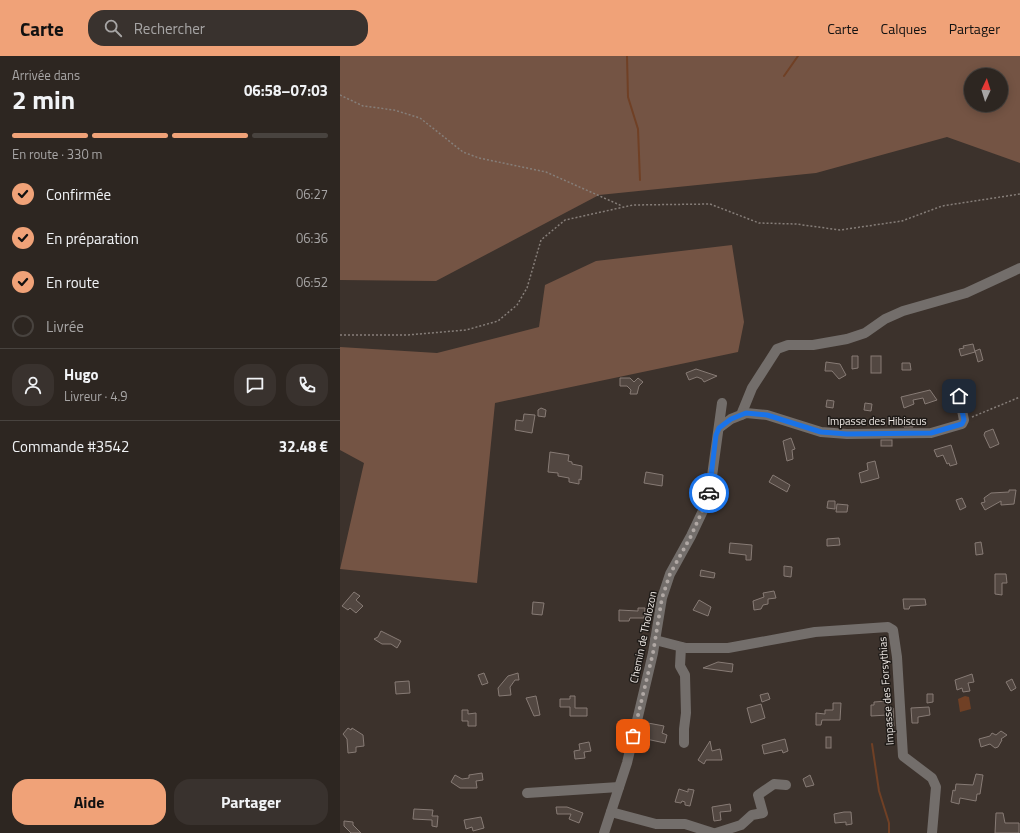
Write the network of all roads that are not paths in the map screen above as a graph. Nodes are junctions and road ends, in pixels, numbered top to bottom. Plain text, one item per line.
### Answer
1 (1020, 268) edge
2 (959, 396) dead end
3 (722, 403) dead end
4 (741, 415) junction
5 (719, 428) junction
6 (655, 640) junction
7 (681, 647) junction
8 (684, 743) dead end
9 (786, 785) dead end
10 (619, 787) junction
11 (527, 793) dead end
12 (611, 812) junction
13 (604, 833) edge
14 (713, 833) edge
15 (716, 833) edge
16 (932, 833) edge

1 - 4 street
2 - 4 street, Impasse des Hibiscus
3 - 5 street, Chemin de Tholozon
4 - 5 street, Impasse des Hibiscus
5 - 6 street, Chemin de Tholozon
6 - 7 street, Impasse des Forsythias
6 - 10 street, Chemin de Tholozon
7 - 8 street
7 - 16 street, Impasse des Forsythias
9 - 15 street
10 - 11 street
10 - 12 street, Chemin de Tholozon
12 - 13 street, Chemin de Tholozon
12 - 14 street

